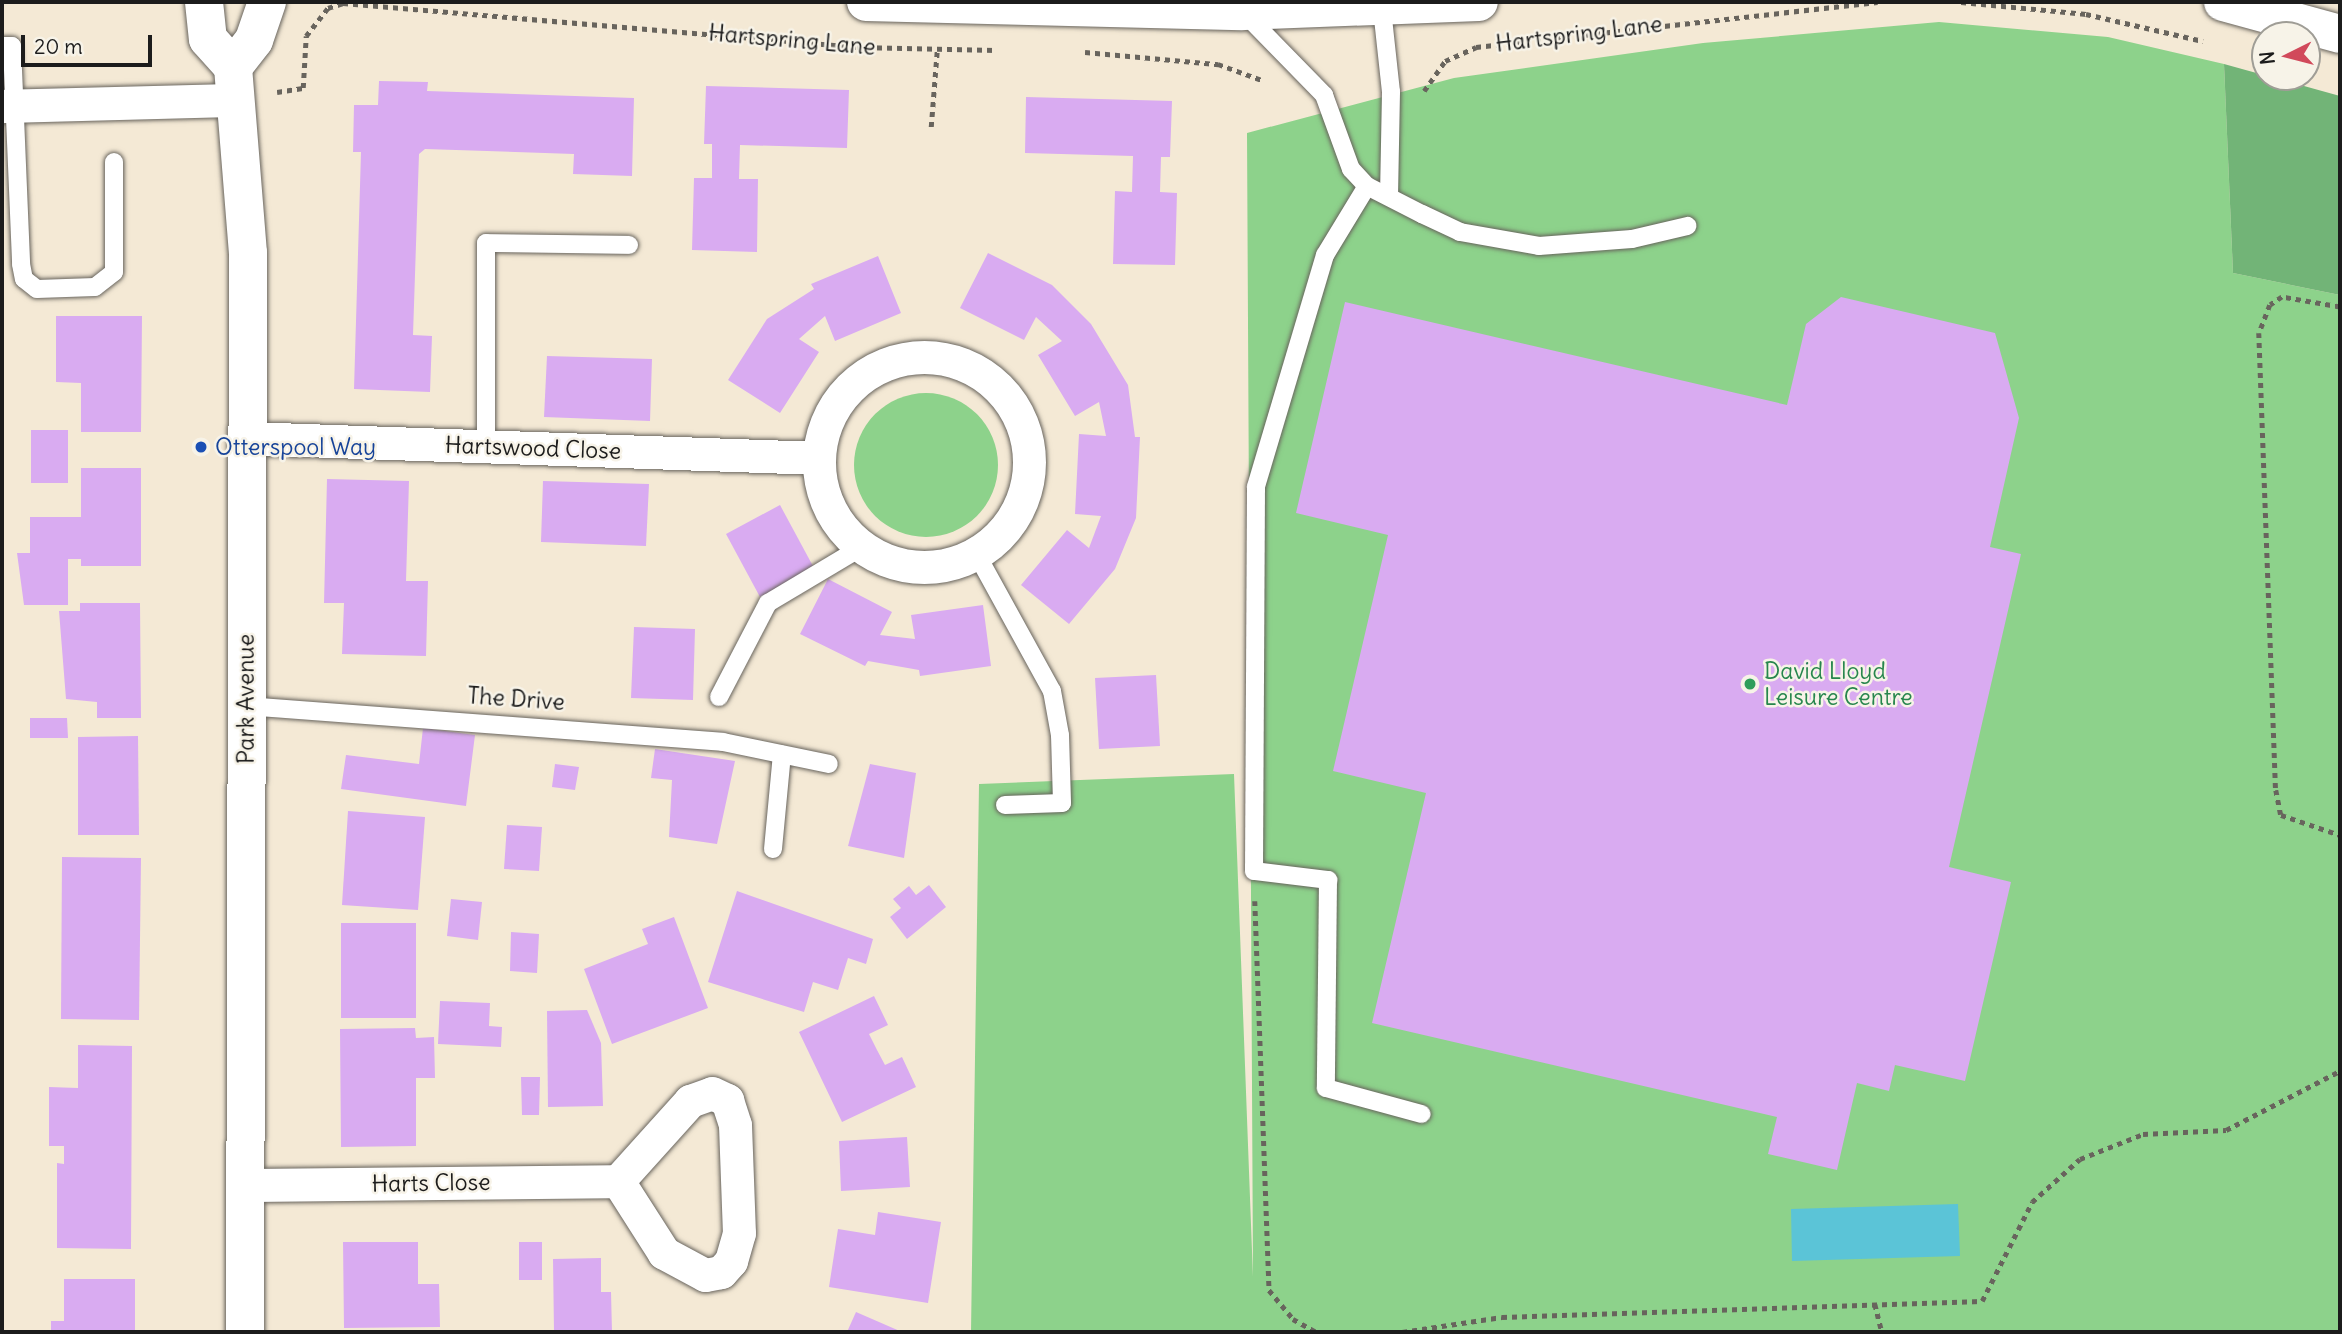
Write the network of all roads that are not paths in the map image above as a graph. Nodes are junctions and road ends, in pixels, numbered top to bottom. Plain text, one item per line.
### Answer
1 (204, 2) edge
2 (267, 2) edge
3 (866, 2) edge
4 (1479, 2) edge
5 (2223, 2) edge
6 (1382, 9) junction
7 (1242, 11) junction
8 (2340, 34) edge
9 (2, 47) edge
10 (234, 84) junction
11 (9, 106) edge
12 (114, 162) dead end
13 (1367, 186) junction
14 (1389, 197) junction
15 (1686, 226) dead end
16 (629, 246) dead end
17 (247, 439) junction
18 (486, 446) junction
19 (818, 458) junction
20 (862, 547) junction
21 (976, 553) junction
22 (719, 697) dead end
23 (245, 706) junction
24 (782, 754) junction
25 (830, 764) dead end
26 (1005, 805) dead end
27 (773, 849) dead end
28 (1422, 1114) dead end
29 (618, 1181) junction
30 (244, 1185) junction
31 (245, 1332) edge

1 - 10 street
2 - 10 street
3 - 7 street, Hartspring Lane
4 - 6 street, Hartspring Lane
5 - 8 street
6 - 7 street, Hartspring Lane
6 - 14 lane
7 - 13 lane
9 - 11 lane
10 - 11 street
10 - 17 street, Park Avenue
11 - 12 lane
13 - 14 lane
13 - 28 lane
14 - 15 lane
16 - 18 lane
17 - 18 street, Hartswood Close
17 - 23 street, Park Avenue
18 - 19 street, Hartswood Close
19 - 20 street
19 - 21 street
20 - 21 street
20 - 22 lane
21 - 26 lane
23 - 24 lane, The Drive
23 - 30 street, Park Avenue
24 - 25 lane, The Drive
24 - 27 lane
29 - 29 street
29 - 30 street, Harts Close
30 - 31 street, Park Avenue

